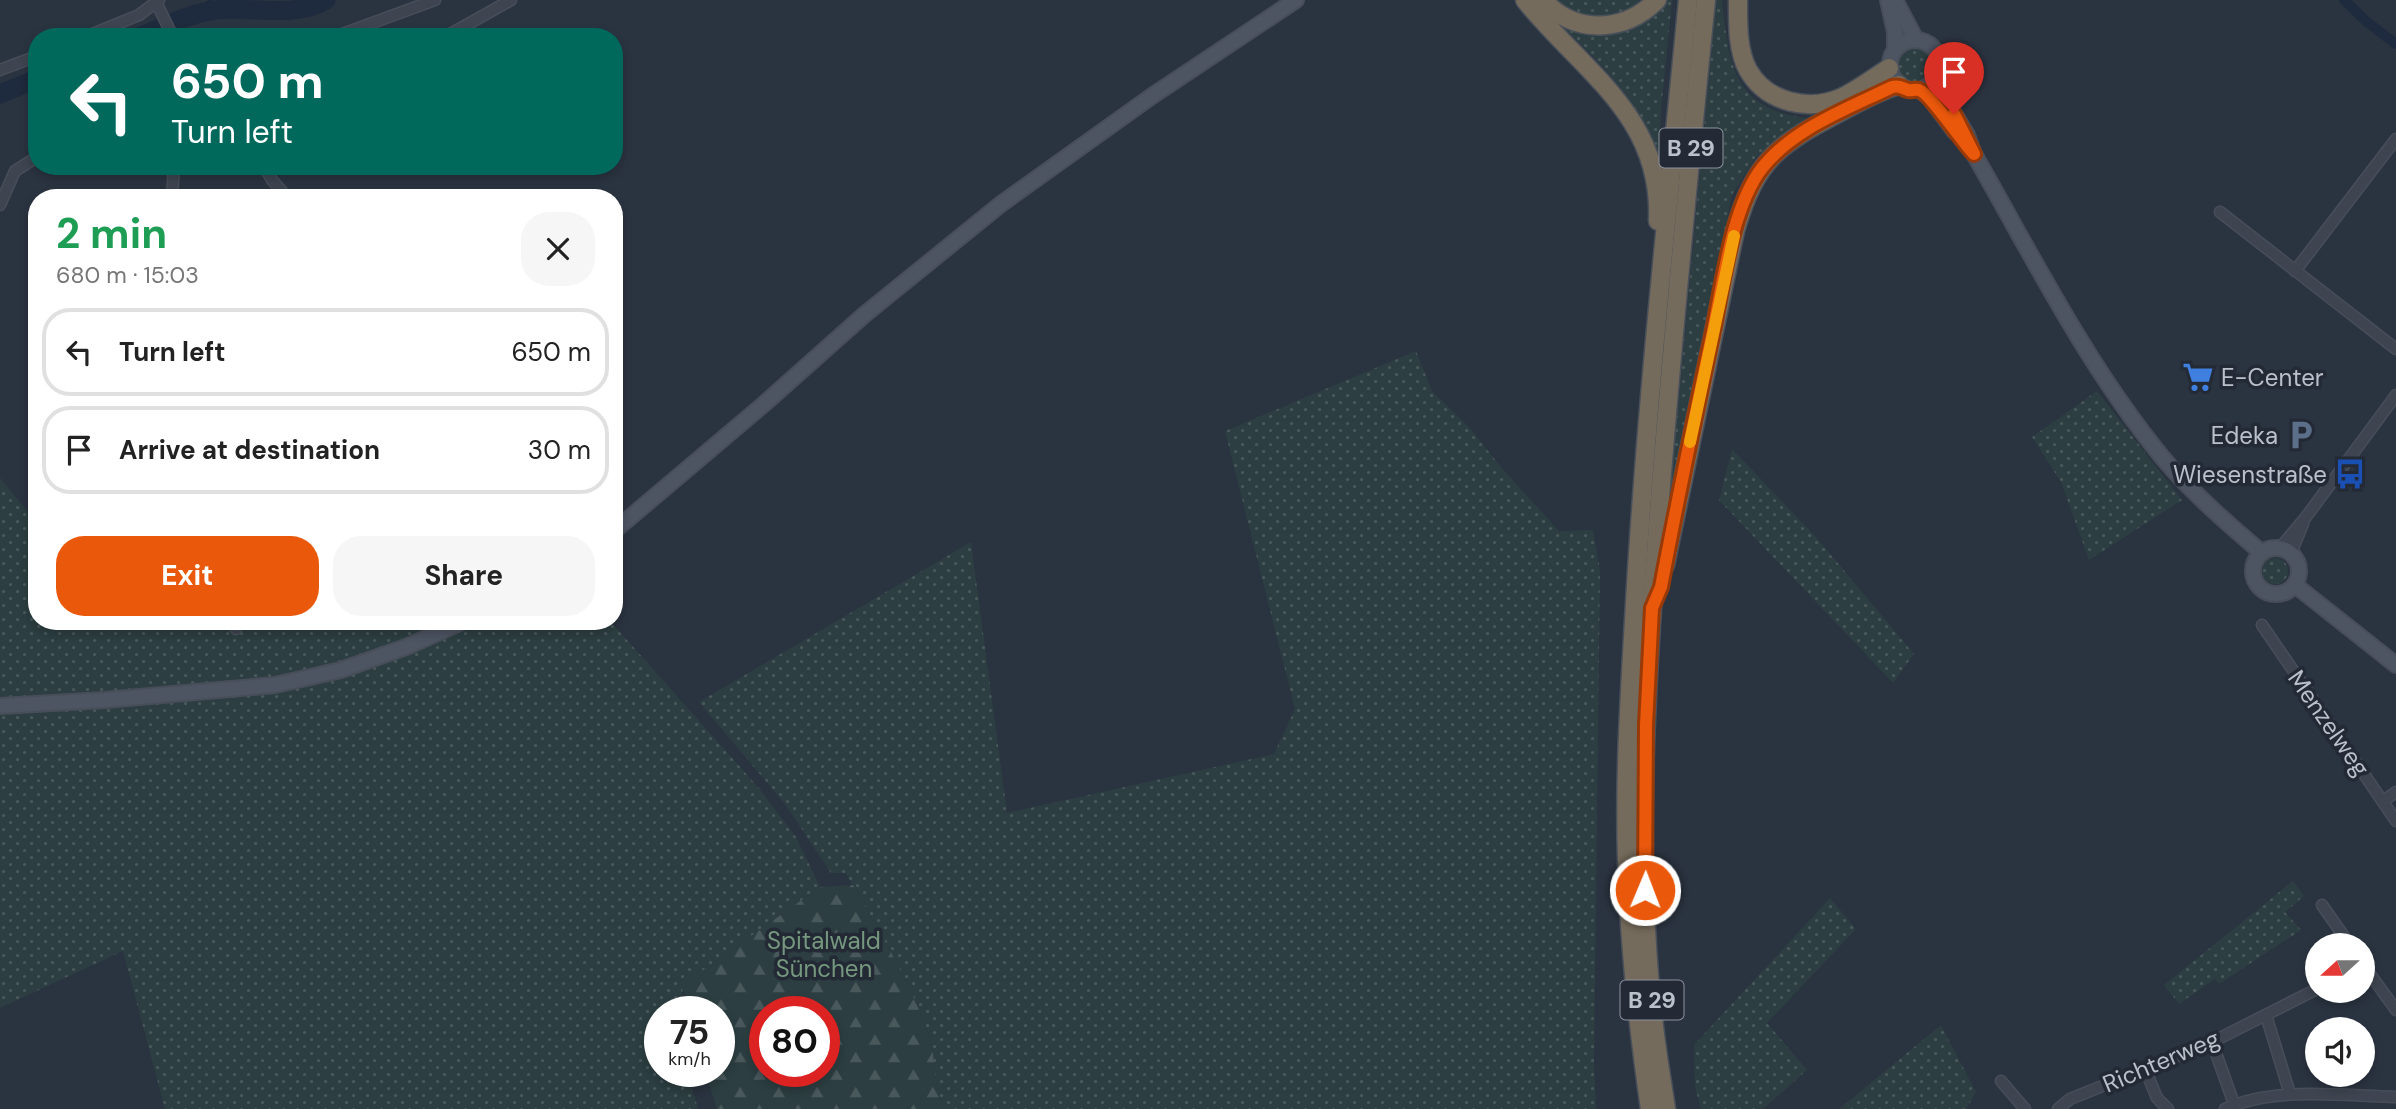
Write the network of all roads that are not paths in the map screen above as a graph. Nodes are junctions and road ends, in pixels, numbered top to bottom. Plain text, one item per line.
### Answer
1 (435, 0) edge
2 (511, 0) edge
3 (1296, 0) edge
4 (1525, 0) edge
5 (1543, 0) edge
6 (1657, 0) edge
7 (1688, 0) edge
8 (1706, 0) edge
9 (1738, 0) edge
10 (1888, 0) edge
11 (1895, 0) edge
12 (157, 3) edge
13 (107, 28) edge
14 (169, 28) edge
15 (359, 28) edge
16 (461, 28) edge
17 (1916, 40) junction
18 (1895, 48) junction
19 (28, 60) edge
20 (1889, 68) junction
21 (0, 71) edge
22 (1934, 81) junction
23 (1899, 85) junction
24 (1919, 90) junction
25 (2396, 139) edge
26 (1974, 154) junction
27 (28, 163) edge
28 (269, 175) edge
29 (280, 189) edge
30 (0, 205) edge
31 (2220, 212) dead end
32 (2295, 271) junction
33 (1661, 276) junction
34 (2396, 349) edge
35 (2396, 395) edge
36 (623, 524) edge
37 (2286, 551) junction
38 (2258, 557) junction
39 (2292, 588) junction
40 (1652, 608) junction
41 (2262, 625) dead end
42 (444, 630) edge
43 (2396, 665) edge
44 (0, 706) edge
45 (2396, 792) edge
46 (2383, 801) junction
47 (2396, 821) edge
48 (2322, 905) dead end
49 (2342, 933) edge
50 (2375, 981) edge
51 (2305, 995) edge
52 (2396, 1010) edge
53 (2266, 1015) junction
54 (2212, 1042) junction
55 (2145, 1069) junction
56 (2001, 1081) dead end
57 (2290, 1094) junction
58 (2396, 1097) edge
59 (2229, 1107) edge
60 (1650, 1109) edge
61 (1666, 1109) edge
62 (2025, 1109) edge
63 (2058, 1109) edge
64 (2168, 1109) edge

1 - 15 street
2 - 16 street
3 - 36 main road
4 - 33 highway
5 - 6 highway
7 - 33 highway, B 29
8 - 40 highway, B 29
9 - 20 highway
10 - 18 main road
11 - 17 main road
12 - 13 street
12 - 14 street
17 - 18 main road
17 - 22 main road
18 - 20 main road
19 - 21 street
20 - 23 main road
22 - 24 main road
22 - 26 main road
23 - 24 main road
23 - 40 highway
24 - 26 main road
25 - 32 street
26 - 38 main road
27 - 30 street
28 - 29 street
31 - 32 street
32 - 34 street
33 - 60 highway, B 29
35 - 37 street
37 - 38 main road
37 - 39 main road
38 - 39 main road
39 - 43 main road
40 - 61 highway, B 29
41 - 46 street, Menzelweg
42 - 44 main road
45 - 46 street
46 - 47 street, Menzelweg
48 - 49 street
50 - 52 street
51 - 53 street, Richterweg
53 - 54 street, Richterweg
53 - 57 street
54 - 55 street, Richterweg
54 - 59 street
55 - 63 street, Richterweg
55 - 64 street
56 - 62 street
57 - 58 street
57 - 59 street

